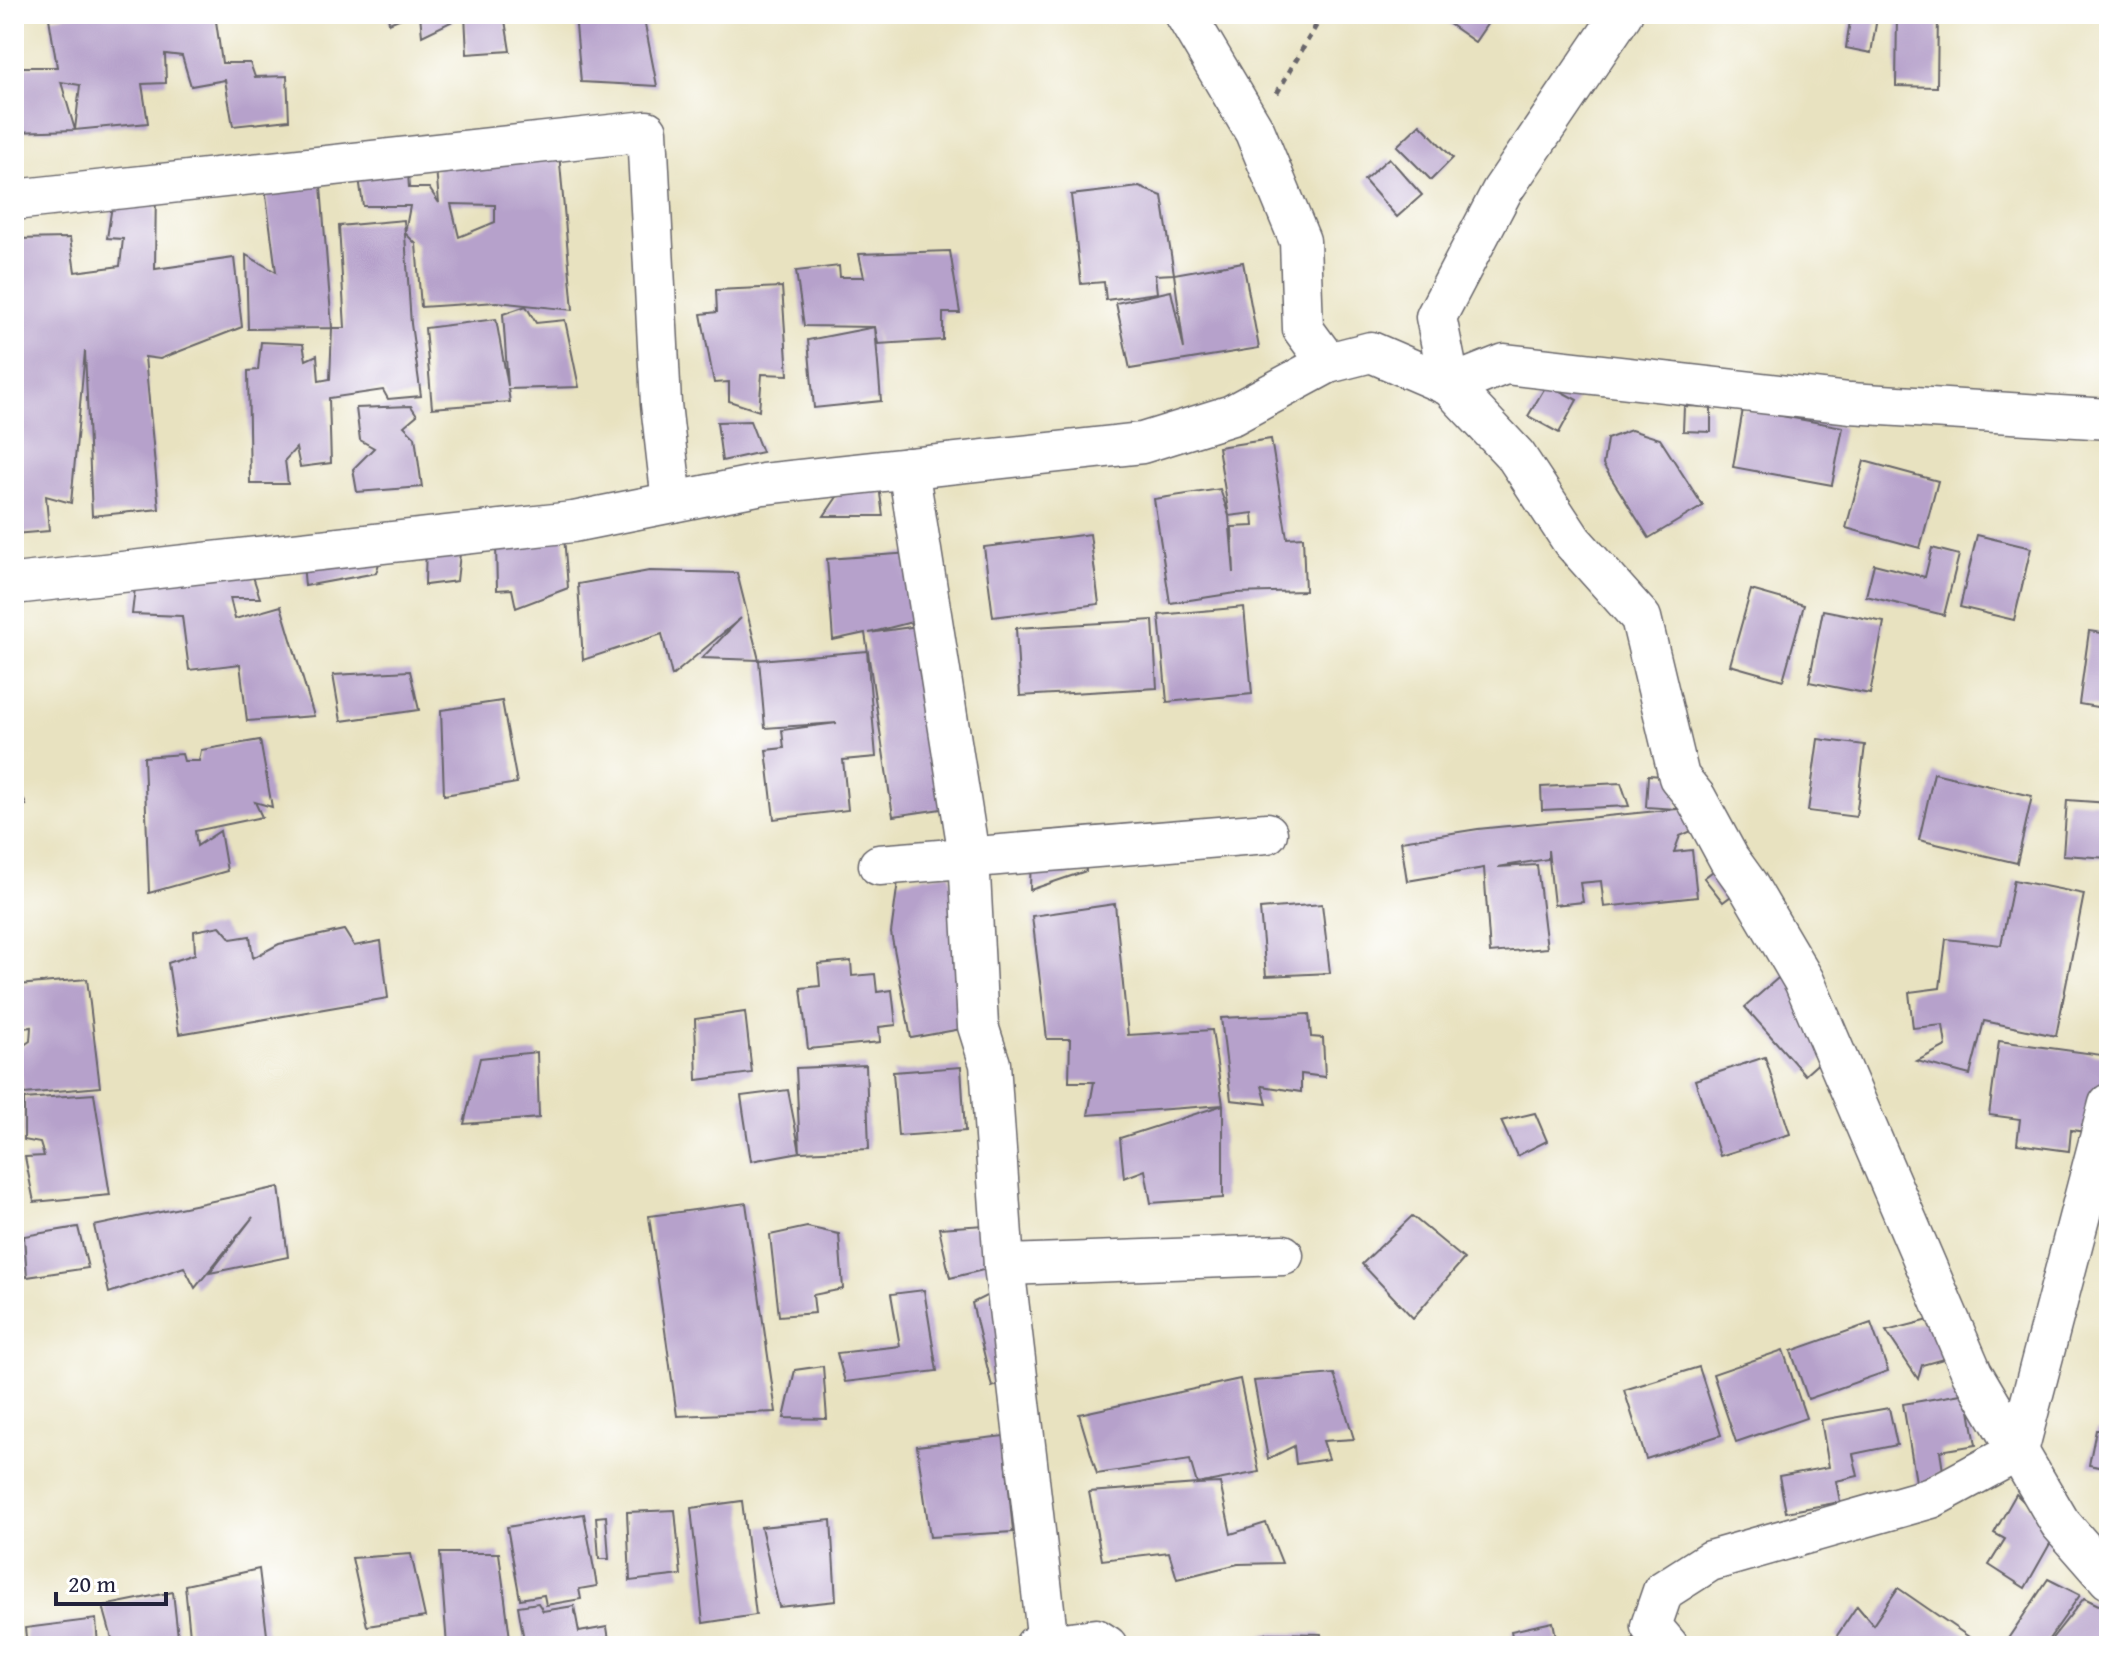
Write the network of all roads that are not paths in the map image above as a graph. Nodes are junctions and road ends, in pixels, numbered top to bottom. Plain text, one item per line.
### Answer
1 (1185, 14) edge
2 (1622, 14) edge
3 (14, 200) edge
4 (1328, 363) junction
5 (1450, 386) junction
6 (2109, 419) edge
7 (908, 468) junction
8 (672, 502) junction
9 (14, 584) edge
10 (1267, 833) dead end
11 (969, 856) junction
12 (879, 865) dead end
13 (2109, 1104) edge
14 (1283, 1255) dead end
15 (1004, 1265) junction
16 (2018, 1451) junction
17 (2109, 1579) edge
18 (1042, 1645) edge
19 (1107, 1646) edge
20 (1668, 1646) edge

1 - 4 street
2 - 5 street
3 - 8 street
4 - 5 street
4 - 7 street
5 - 6 street
5 - 16 street
7 - 8 street
7 - 11 street
8 - 9 street
10 - 11 street
11 - 12 street
11 - 15 street
13 - 16 street
14 - 15 street
15 - 18 street
16 - 17 street
16 - 20 street
18 - 19 street

